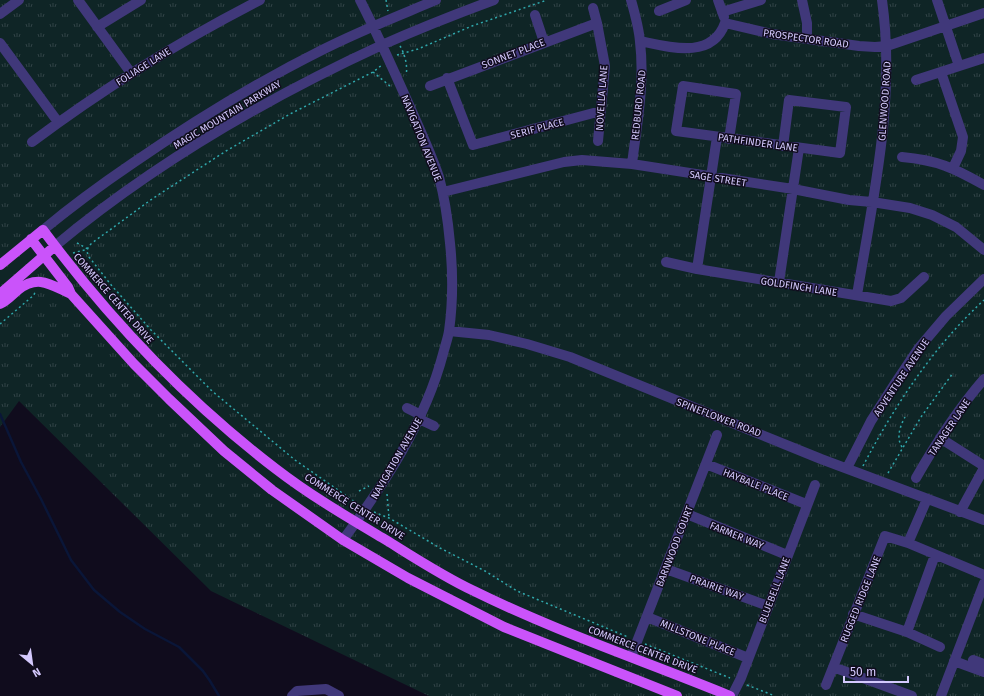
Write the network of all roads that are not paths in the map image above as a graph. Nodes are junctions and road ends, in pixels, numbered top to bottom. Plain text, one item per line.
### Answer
1 (19, 0) edge
2 (78, 0) edge
3 (140, 0) edge
4 (260, 0) edge
5 (360, 0) edge
6 (436, 0) edge
7 (494, 0) edge
8 (631, 0) edge
9 (686, 0) edge
10 (718, 0) edge
11 (761, 0) edge
12 (802, 0) edge
13 (882, 0) edge
14 (937, 0) edge
15 (593, 8) dead end
16 (659, 11) dead end
17 (722, 12) junction
18 (984, 13) edge
19 (0, 14) edge
20 (535, 15) dead end
21 (597, 23) junction
22 (725, 23) junction
23 (373, 26) junction
24 (945, 26) junction
25 (97, 27) junction
26 (807, 38) junction
27 (640, 41) junction
28 (544, 42) junction
29 (0, 43) edge
30 (382, 45) junction
31 (887, 46) junction
32 (984, 58) edge
33 (959, 66) junction
34 (941, 72) junction
35 (131, 74) junction
36 (448, 78) junction
37 (916, 80) dead end
38 (430, 86) dead end
39 (601, 111) junction
40 (58, 122) junction
41 (717, 137) junction
42 (729, 139) junction
43 (598, 141) dead end
44 (32, 142) dead end
45 (783, 146) junction
46 (799, 148) junction
47 (902, 157) dead end
48 (632, 164) junction
49 (953, 168) junction
50 (711, 176) junction
51 (984, 185) edge
52 (793, 189) junction
53 (443, 192) junction
54 (872, 202) junction
55 (43, 230) junction
56 (31, 239) junction
57 (55, 246) junction
58 (984, 250) edge
59 (44, 256) junction
60 (666, 262) dead end
61 (0, 265) edge
62 (697, 269) junction
63 (924, 277) dead end
64 (984, 278) edge
65 (779, 282) junction
66 (0, 294) edge
67 (71, 294) junction
68 (857, 295) junction
69 (0, 304) edge
70 (449, 331) junction
71 (984, 379) edge
72 (407, 408) dead end
73 (420, 417) junction
74 (434, 426) dead end
75 (717, 435) dead end
76 (940, 438) junction
77 (706, 464) junction
78 (984, 467) edge
79 (847, 468) junction
80 (916, 478) dead end
81 (815, 485) dead end
82 (927, 499) junction
83 (806, 504) junction
84 (960, 512) junction
85 (687, 514) junction
86 (984, 520) edge
87 (356, 522) junction
88 (344, 540) junction
89 (908, 543) junction
90 (935, 554) junction
91 (787, 555) junction
92 (666, 569) junction
93 (984, 575) edge
94 (984, 583) edge
95 (768, 606) junction
96 (854, 614) junction
97 (647, 617) junction
98 (907, 632) junction
99 (940, 647) dead end
100 (631, 657) junction
101 (748, 658) junction
102 (973, 660) dead end
103 (954, 661) junction
104 (984, 664) edge
105 (833, 667) junction
106 (984, 672) edge
107 (826, 685) dead end
108 (292, 696) edge
109 (339, 696) edge
110 (677, 696) edge
111 (731, 696) edge
112 (912, 696) edge
113 (941, 696) edge

1 - 19 street
2 - 25 street
3 - 25 street
4 - 35 street, FOLIAGE LANE
5 - 23 street, NAVIGATION AVENUE
6 - 23 street, MAGIC MOUNTAIN PARKWAY
7 - 30 street, MAGIC MOUNTAIN PARKWAY
8 - 27 street, REDBURD ROAD
9 - 16 street
10 - 17 street
11 - 17 street
12 - 26 street
13 - 31 street, GLENWOOD ROAD
14 - 24 street
15 - 21 street, NOVELLA LANE
17 - 22 street
18 - 24 street, PROSPECTOR ROAD
20 - 28 street
21 - 28 street, SONNET PLACE
21 - 39 street, NOVELLA LANE
22 - 26 street, PROSPECTOR ROAD
22 - 27 street
23 - 30 street, NAVIGATION AVENUE
23 - 55 street, MAGIC MOUNTAIN PARKWAY
24 - 31 street, PROSPECTOR ROAD
24 - 33 street
25 - 35 street
26 - 31 street, PROSPECTOR ROAD
27 - 48 street, REDBURD ROAD
28 - 36 street, SONNET PLACE
29 - 40 street
30 - 53 street, NAVIGATION AVENUE
30 - 57 street, MAGIC MOUNTAIN PARKWAY
31 - 54 street, GLENWOOD ROAD
32 - 33 street
33 - 34 street
34 - 37 street
34 - 49 street
35 - 40 street, FOLIAGE LANE
36 - 38 street, SONNET PLACE
36 - 39 street, SERIF PLACE
39 - 43 street, NOVELLA LANE
40 - 44 street, FOLIAGE LANE
41 - 42 street, PATHFINDER LANE
41 - 42 street, PATHFINDER LANE
41 - 50 street
42 - 45 street, PATHFINDER LANE
45 - 46 street, PATHFINDER LANE
45 - 46 street, PATHFINDER LANE
46 - 52 street
47 - 49 street
48 - 50 street, SAGE STREET
48 - 53 street, SAGE STREET
49 - 51 street
50 - 52 street, SAGE STREET
50 - 62 street
52 - 54 street, SAGE STREET
52 - 65 street
53 - 70 street, NAVIGATION AVENUE
54 - 58 street, SAGE STREET
54 - 68 street, GLENWOOD ROAD
55 - 56 main road, MAGIC MOUNTAIN PARKWAY
55 - 57 main road, COMMERCE CENTER DRIVE
56 - 59 main road
56 - 61 main road, MAGIC MOUNTAIN PARKWAY
57 - 59 main road, MAGIC MOUNTAIN PARKWAY
57 - 87 main road, COMMERCE CENTER DRIVE
59 - 66 main road, MAGIC MOUNTAIN PARKWAY
59 - 67 main road
60 - 62 street, GOLDFINCH LANE
62 - 65 street, GOLDFINCH LANE
63 - 68 street, GOLDFINCH LANE
64 - 79 street, ADVENTURE AVENUE
65 - 68 street, GOLDFINCH LANE
67 - 69 main road
67 - 88 main road
70 - 73 street, NAVIGATION AVENUE
70 - 79 street, SPINEFLOWER ROAD
71 - 76 street, TANAGER LANE
72 - 73 street
73 - 74 street
73 - 87 street, NAVIGATION AVENUE
75 - 77 street, BARNWOOD COURT
76 - 78 street
76 - 80 street, TANAGER LANE
77 - 83 street, HAYBALE PLACE
77 - 85 street, BARNWOOD COURT
78 - 84 street
79 - 82 street, SPINEFLOWER ROAD
81 - 83 street, BLUEBELL LANE
82 - 84 street, SPINEFLOWER ROAD
82 - 89 street
83 - 91 street, BLUEBELL LANE
84 - 86 street, SPINEFLOWER ROAD
85 - 91 street, FARMER WAY
85 - 92 street, BARNWOOD COURT
87 - 88 street, NAVIGATION AVENUE
87 - 100 main road, COMMERCE CENTER DRIVE
88 - 110 main road
89 - 90 street
89 - 96 street, RUGGED RIDGE LANE
90 - 93 street
90 - 98 street
91 - 95 street, BLUEBELL LANE
92 - 95 street, PRAIRIE WAY
92 - 97 street, BARNWOOD COURT
94 - 103 street
95 - 101 street, BLUEBELL LANE
96 - 98 street
96 - 105 street, RUGGED RIDGE LANE
97 - 100 street, BARNWOOD COURT
97 - 101 street, MILLSTONE PLACE
98 - 99 street
100 - 111 main road, COMMERCE CENTER DRIVE
101 - 111 street, BLUEBELL LANE
102 - 104 street
103 - 106 street
103 - 113 street
105 - 107 street, RUGGED RIDGE LANE
105 - 112 street
108 - 109 street

